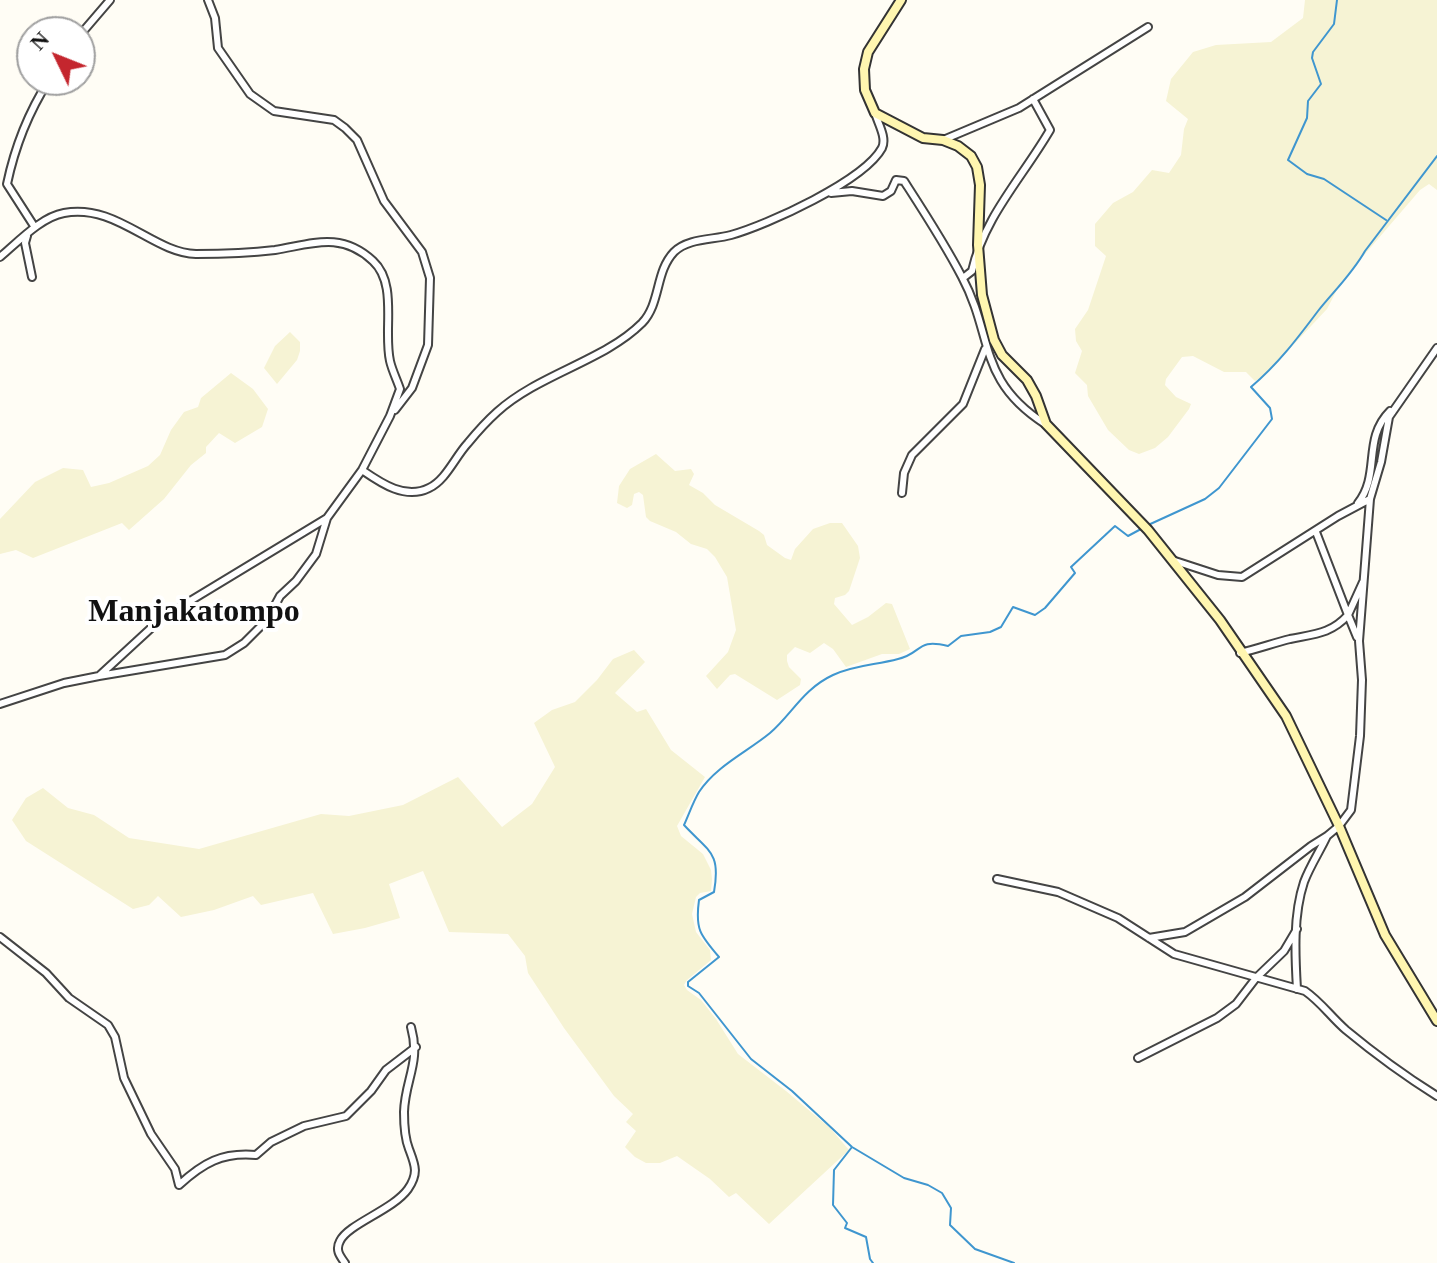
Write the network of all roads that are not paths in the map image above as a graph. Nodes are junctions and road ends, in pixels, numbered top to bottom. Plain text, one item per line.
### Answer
1 (110, 0) edge
2 (208, 0) edge
3 (901, 0) edge
4 (96, 16) edge
5 (1148, 27) dead end
6 (40, 96) edge
7 (1033, 99) junction
8 (875, 113) junction
9 (943, 140) junction
10 (827, 193) junction
11 (34, 226) junction
12 (27, 236) junction
13 (978, 245) junction
14 (0, 257) edge
15 (32, 277) dead end
16 (963, 278) junction
17 (1437, 348) edge
18 (985, 349) junction
19 (1398, 403) junction
20 (390, 416) junction
21 (1046, 424) junction
22 (362, 470) junction
23 (902, 493) dead end
24 (1370, 499) junction
25 (1356, 506) junction
26 (327, 518) junction
27 (1316, 532) junction
28 (1172, 560) junction
29 (1365, 579) junction
30 (1348, 615) junction
31 (1359, 641) junction
32 (1240, 653) junction
33 (99, 676) junction
34 (0, 707) edge
35 (1339, 826) junction
36 (1327, 836) junction
37 (997, 879) dead end
38 (1297, 929) junction
39 (0, 937) edge
40 (1149, 938) junction
41 (1256, 978) junction
42 (1297, 989) junction
43 (1437, 1021) edge
44 (411, 1027) dead end
45 (416, 1047) junction
46 (1138, 1058) dead end
47 (1437, 1096) edge
48 (345, 1263) edge

1 - 4 street
2 - 20 street
3 - 8 street
5 - 7 street
6 - 11 street
7 - 9 street
7 - 13 street
8 - 9 street
8 - 10 street
9 - 13 street
10 - 16 street
10 - 22 street
11 - 12 street
11 - 20 street
12 - 14 street
12 - 15 street
13 - 16 street
13 - 21 street
16 - 18 street
17 - 19 street
18 - 21 street
18 - 23 street
19 - 24 street
19 - 25 street
20 - 22 street
21 - 28 street
22 - 26 street
24 - 25 street
24 - 29 street
25 - 27 street
26 - 33 street
26 - 33 street
27 - 28 street
27 - 30 street
28 - 32 street
29 - 30 street
29 - 31 street
30 - 31 street
30 - 32 street
31 - 35 street
32 - 35 street
33 - 34 street
35 - 36 street
35 - 43 street
36 - 38 street
36 - 40 street
37 - 40 street
38 - 41 street
38 - 42 street
39 - 45 street
40 - 41 street
41 - 42 street
41 - 46 street
42 - 47 street
44 - 45 street
45 - 48 street

